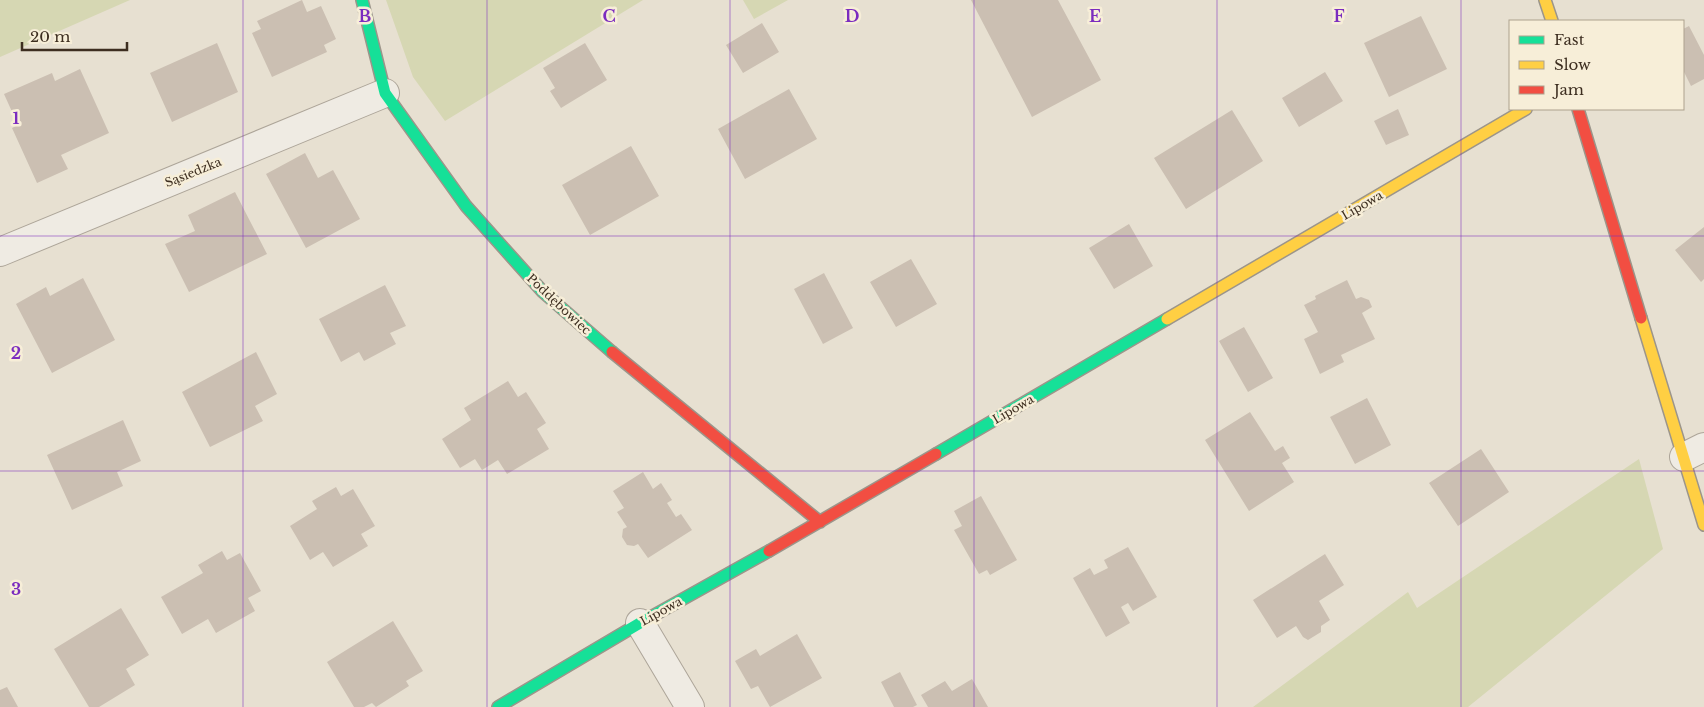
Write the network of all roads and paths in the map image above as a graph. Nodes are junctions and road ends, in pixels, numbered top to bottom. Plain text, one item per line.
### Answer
1 (362, 0) edge
2 (1546, 0) edge
3 (1552, 20) edge
4 (386, 93) junction
5 (1524, 110) edge
6 (1578, 110) edge
7 (0, 252) edge
8 (1694, 452) edge
9 (820, 522) junction
10 (1704, 525) edge
11 (640, 623) junction
12 (498, 707) edge
13 (690, 707) edge

1 - 4 street, Poddębowiec
2 - 3 street
4 - 7 street, Sąsiedzka
4 - 9 street, Poddębowiec
5 - 9 street, Lipowa
6 - 8 street
8 - 10 street
9 - 11 street, Lipowa
11 - 12 street, Lipowa
11 - 13 street

